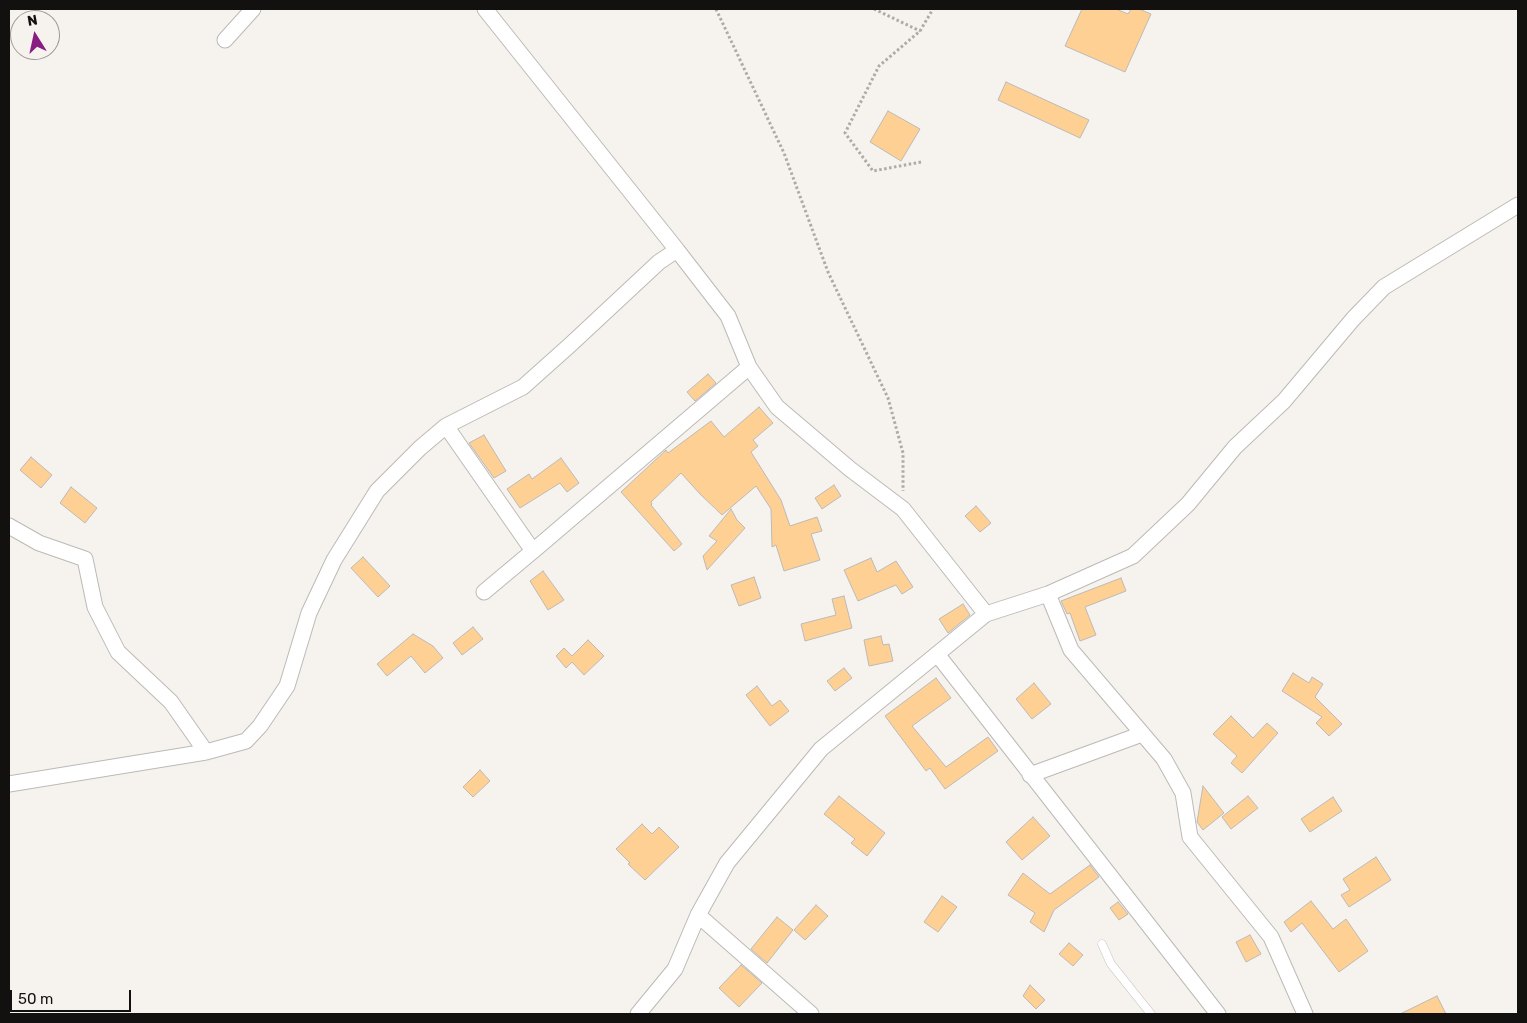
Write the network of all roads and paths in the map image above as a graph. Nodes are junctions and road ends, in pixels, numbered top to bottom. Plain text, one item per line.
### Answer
1 (253, 9) edge
2 (486, 9) edge
3 (716, 9) edge
4 (874, 9) edge
5 (933, 9) edge
6 (920, 31) junction
7 (225, 40) dead end
8 (921, 162) dead end
9 (1518, 205) edge
10 (677, 250) junction
11 (749, 367) junction
12 (446, 426) junction
13 (903, 509) junction
14 (9, 526) edge
15 (533, 551) junction
16 (484, 592) dead end
17 (1048, 594) junction
18 (986, 614) junction
19 (938, 654) junction
20 (1142, 734) junction
21 (206, 752) junction
22 (1030, 775) junction
23 (9, 784) edge
24 (698, 915) junction
25 (1102, 944) dead end
26 (638, 1014) edge
27 (811, 1014) edge
28 (1151, 1014) edge
29 (1218, 1014) edge
30 (1305, 1014) edge

1 - 7 street
2 - 10 street
3 - 13 path
4 - 6 path
5 - 6 path
6 - 8 path
9 - 17 street
10 - 11 street
10 - 12 street
11 - 13 street
11 - 15 street
12 - 15 street
12 - 21 street
13 - 18 street
14 - 21 street
15 - 16 street
17 - 18 street
17 - 20 street
18 - 19 street
19 - 22 street
19 - 24 street
20 - 22 street
20 - 30 street
21 - 23 street
22 - 29 street
24 - 26 street
24 - 27 street
25 - 28 lane

